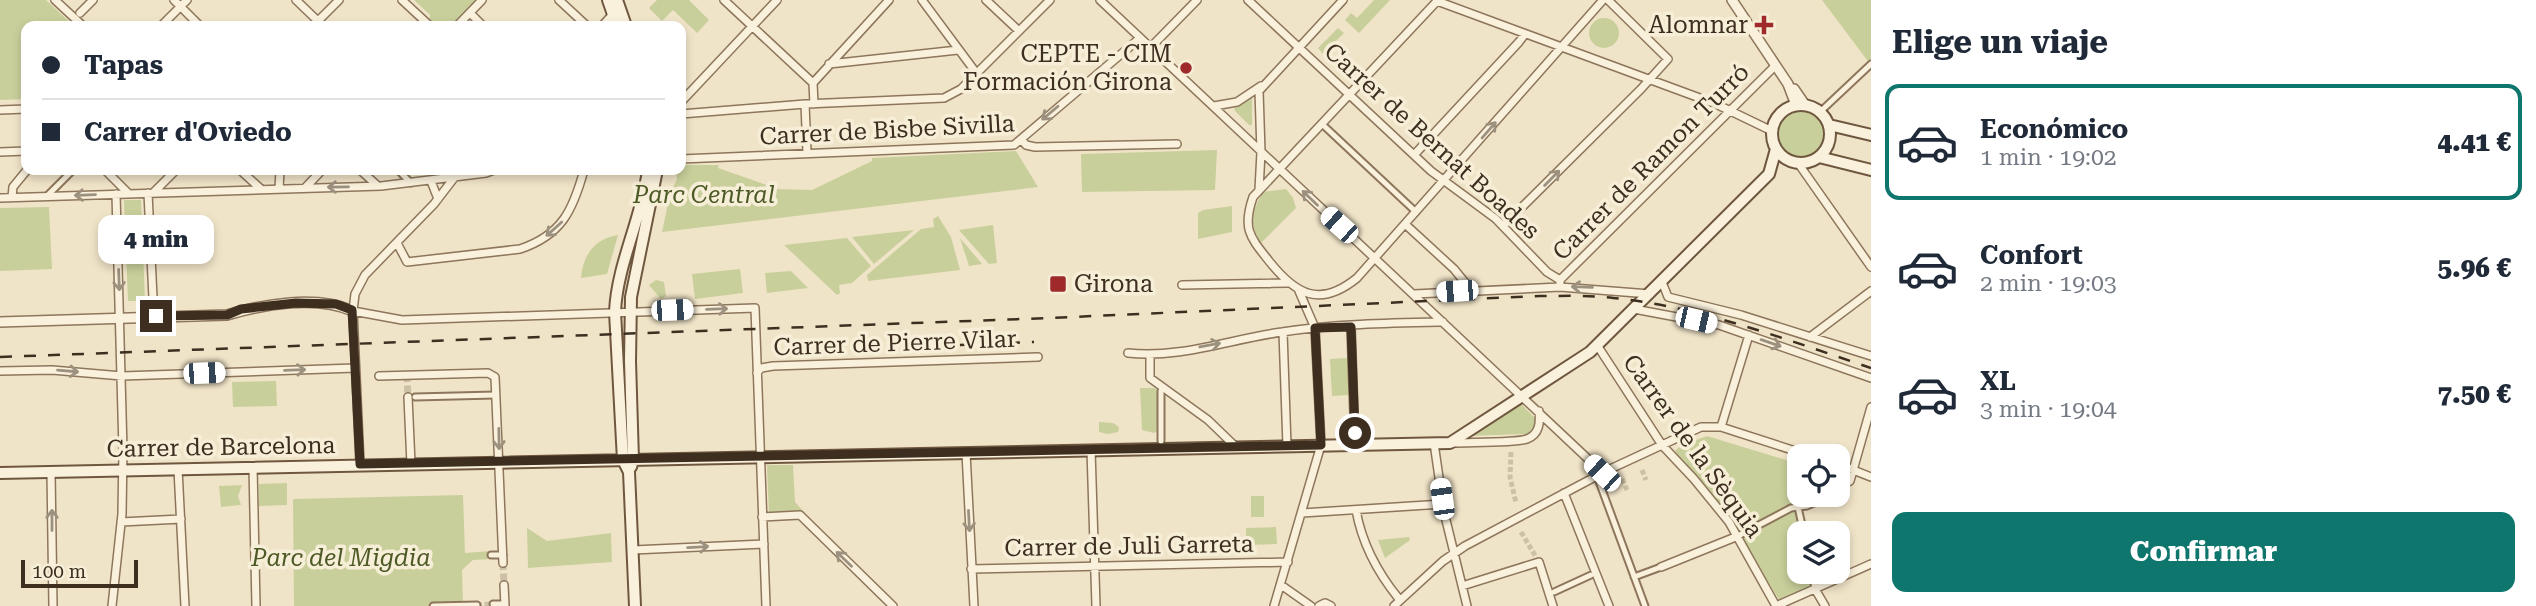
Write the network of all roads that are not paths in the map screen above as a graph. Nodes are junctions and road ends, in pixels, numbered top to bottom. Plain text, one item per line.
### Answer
1 (55, 0) edge
2 (93, 0) edge
3 (174, 0) edge
4 (187, 0) edge
5 (296, 0) edge
6 (302, 0) edge
7 (339, 0) edge
8 (402, 0) edge
9 (482, 0) edge
10 (559, 0) edge
11 (608, 0) edge
12 (724, 0) edge
13 (777, 0) edge
14 (889, 0) edge
15 (922, 0) edge
16 (986, 0) edge
17 (1050, 0) edge
18 (1100, 0) edge
19 (1196, 0) edge
20 (1248, 0) edge
21 (1343, 0) edge
22 (1437, 0) edge
23 (1605, 0) edge
24 (1732, 0) edge
25 (619, 5) edge
26 (181, 7) junction
27 (80, 13) dead end
28 (470, 13) junction
29 (78, 21) edge
30 (166, 21) edge
31 (195, 21) edge
32 (314, 21) edge
33 (315, 21) edge
34 (321, 21) edge
35 (425, 21) edge
36 (462, 21) edge
37 (478, 21) edge
38 (582, 21) edge
39 (606, 21) edge
40 (752, 27) junction
41 (1019, 31) junction
42 (1525, 34) junction
43 (1140, 38) junction
44 (1151, 47) junction
45 (1298, 47) junction
46 (1559, 47) junction
47 (958, 50) junction
48 (830, 64) junction
49 (1774, 66) junction
50 (1870, 66) edge
51 (977, 74) junction
52 (1649, 80) junction
53 (813, 83) junction
54 (1265, 84) junction
55 (1349, 95) junction
56 (686, 97) edge
57 (805, 104) junction
58 (814, 104) junction
59 (1801, 105) junction
60 (1214, 106) junction
61 (21, 109) edge
62 (0, 110) edge
63 (1729, 110) junction
64 (1821, 112) junction
65 (686, 114) edge
66 (1322, 124) junction
67 (1829, 125) junction
68 (1772, 131) junction
69 (1871, 135) edge
70 (1021, 139) junction
71 (1177, 144) dead end
72 (1776, 149) junction
73 (21, 151) edge
74 (0, 152) edge
75 (807, 152) junction
76 (1261, 152) junction
77 (1414, 155) junction
78 (1819, 157) junction
79 (686, 159) edge
80 (1795, 163) junction
81 (1279, 169) junction
82 (1871, 170) edge
83 (1769, 174) junction
84 (23, 175) edge
85 (68, 175) edge
86 (113, 175) edge
87 (170, 175) edge
88 (246, 175) edge
89 (280, 175) edge
90 (317, 175) edge
91 (366, 175) edge
92 (403, 175) edge
93 (446, 175) edge
94 (464, 175) edge
95 (583, 175) edge
96 (647, 175) edge
97 (656, 175) edge
98 (450, 178) junction
99 (431, 181) junction
100 (1443, 181) junction
101 (411, 183) junction
102 (378, 186) junction
103 (279, 188) junction
104 (305, 188) junction
105 (261, 189) junction
106 (1259, 190) junction
107 (128, 193) junction
108 (150, 193) junction
109 (116, 194) junction
110 (47, 196) junction
111 (12, 197) junction
112 (0, 198) edge
113 (438, 199) junction
114 (1416, 212) junction
115 (1405, 224) junction
116 (1503, 226) junction
117 (397, 243) junction
118 (1375, 258) junction
119 (1871, 267) edge
120 (1662, 282) junction
121 (1288, 283) junction
122 (1560, 283) junction
123 (1182, 285) dead end
124 (1298, 290) junction
125 (1471, 290) junction
126 (1871, 291) edge
127 (1414, 294) junction
128 (1650, 294) junction
129 (153, 298) dead end
130 (1675, 299) junction
131 (1634, 309) junction
132 (352, 310) junction
133 (631, 312) junction
134 (615, 313) junction
135 (1664, 313) junction
136 (121, 318) junction
137 (1443, 322) junction
138 (0, 323) edge
139 (1351, 327) junction
140 (1315, 328) junction
141 (1283, 331) junction
142 (1749, 335) junction
143 (1810, 337) junction
144 (1597, 345) junction
145 (1128, 353) dead end
146 (1150, 356) junction
147 (1871, 356) edge
148 (1038, 357) dead end
149 (355, 368) junction
150 (0, 371) edge
151 (757, 374) junction
152 (122, 376) junction
153 (379, 376) dead end
154 (1871, 378) edge
155 (1161, 391) dead end
156 (495, 395) dead end
157 (1522, 395) junction
158 (412, 397) joint
159 (1871, 407) edge
160 (1539, 411) junction
161 (1721, 427) junction
162 (1355, 439) junction
163 (1161, 441) dead end
164 (1434, 443) junction
165 (1450, 443) junction
166 (1321, 445) junction
167 (1662, 445) junction
168 (1287, 446) junction
169 (1236, 447) junction
170 (1787, 448) edge
171 (1091, 450) junction
172 (966, 453) junction
173 (760, 456) junction
174 (628, 460) junction
175 (499, 462) junction
176 (360, 464) junction
177 (411, 464) junction
178 (253, 467) junction
179 (1850, 468) edge
180 (178, 469) junction
181 (1854, 469) junction
182 (122, 470) junction
183 (51, 472) junction
184 (0, 473) edge
185 (1600, 474) junction
186 (1871, 477) edge
187 (1850, 481) edge
188 (1564, 493) junction
189 (1443, 504) junction
190 (1798, 507) joint
191 (1356, 510) junction
192 (1302, 513) junction
193 (762, 517) junction
194 (181, 520) junction
195 (1801, 521) edge
196 (121, 522) junction
197 (1738, 536) junction
198 (764, 544) junction
199 (633, 551) junction
200 (1455, 553) junction
201 (491, 555) dead end
202 (503, 559) joint
203 (1288, 562) junction
204 (1871, 564) edge
205 (1095, 566) junction
206 (1661, 567) joint
207 (971, 569) junction
208 (1591, 575) dead end
209 (1634, 577) junction
210 (1814, 584) edge
211 (504, 585) tunnel mouth
212 (1281, 585) junction
213 (1462, 586) junction
214 (1815, 589) junction
215 (1554, 592) dead end
216 (1399, 599) junction
217 (493, 604) edge
218 (477, 605) edge
219 (505, 605) edge
220 (53, 606) edge
221 (112, 606) edge
222 (185, 606) edge
223 (256, 606) edge
224 (433, 606) edge
225 (635, 606) edge
226 (766, 606) edge
227 (893, 606) edge
228 (974, 606) edge
229 (1096, 606) edge
230 (1274, 606) edge
231 (1311, 606) edge
232 (1319, 606) edge
233 (1331, 606) edge
234 (1394, 606) edge
235 (1466, 606) edge
236 (1553, 606) edge
237 (1609, 606) edge
238 (1645, 606) edge
239 (1776, 606) edge
240 (1825, 606) edge

1 - 29 street
2 - 27 street
3 - 26 street
4 - 26 street
5 - 32 street
6 - 33 street
7 - 34 street
8 - 35 street
9 - 28 street
10 - 38 street
11 - 25 main road
12 - 40 street
13 - 40 street
14 - 48 street
15 - 47 street
16 - 41 street
17 - 41 street
18 - 43 street
19 - 44 street
20 - 45 street, Carrer de Bernat Boades
21 - 45 street
22 - 42 street
22 - 55 street
23 - 46 street
23 - 52 street
24 - 49 street
25 - 39 street
26 - 30 street
26 - 31 street
28 - 36 street
28 - 37 street
40 - 53 street
40 - 56 street
41 - 51 street
42 - 46 street
42 - 77 street
43 - 44 street
43 -> 70 street
44 - 60 street
45 - 54 street
45 - 55 street, Carrer de Bernat Boades
46 - 52 street
100 -> 46 street
47 - 48 street
47 - 51 street
48 - 53 street
49 - 59 street
49 - 63 street, Carrer de Ramon Turró
50 - 64 street
51 - 58 street
52 - 63 street
116 -> 52 street
53 - 58 street
54 - 60 street
54 - 76 street
55 - 66 street
55 - 77 street, Carrer de Bernat Boades
57 - 58 street
57 - 65 street
57 - 75 street
59 - 64 main road
59 - 68 main road
60 - 76 street
61 - 62 street
63 - 68 street
63 - 122 street, Carrer de Ramon Turró
64 - 67 main road
66 - 81 street
66 - 114 street
67 - 69 main road
67 - 78 main road
68 - 72 main road
70 - 71 street, Carrer de Bisbe Sivilla
70 - 75 street, Carrer de Bisbe Sivilla
72 - 80 main road
72 - 83 main road
73 - 74 street
75 - 79 street, Carrer de Bisbe Sivilla
76 - 81 street
76 - 106 street
77 - 100 street, Carrer de Bernat Boades
78 - 80 main road
78 - 82 main road
80 - 83 main road
80 - 119 street
81 - 106 street
118 -> 81 street
83 - 120 main road
84 - 111 street
85 - 110 street
86 - 107 street
87 - 108 street
88 - 105 street
89 - 103 street
90 - 104 street
91 - 102 street
92 - 101 street
93 - 98 street
94 - 98 street
95 -> 117 street
96 - 134 main road
97 - 133 main road
98 - 99 street
98 - 113 street
99 - 101 street
99 - 113 street
100 - 114 street
100 - 116 street, Carrer de Bernat Boades
101 - 102 street
102 -> 104 street
103 - 104 street
103 - 105 street
105 - 108 street
106 - 121 street
107 - 108 street
107 - 109 street
108 - 129 street
109 -> 110 street
109 -> 136 street
110 - 111 street
111 - 112 street
113 - 117 street
114 - 115 street
115 - 118 street
115 - 125 street
116 - 122 street, Carrer de Bernat Boades
117 - 132 street
118 - 124 street
118 - 127 street
120 - 128 main road
120 - 130 street
121 - 123 street
121 - 124 street
122 - 125 street
128 -> 122 street
124 - 140 street
125 - 127 street
126 - 143 street
127 - 137 street
128 - 131 main road
130 - 135 street
130 - 143 street
131 - 135 street
131 - 144 main road
132 - 134 street
132 - 136 street
132 - 149 street
133 - 134 street
133 -> 151 street
133 - 174 main road
134 - 174 main road
135 - 142 street
136 - 138 street
136 - 152 street
137 - 139 street
137 - 157 street
139 - 140 street
139 - 162 street
140 - 141 street
140 - 166 street
146 -> 141 street
141 - 168 street
142 -> 154 street
142 - 161 street
143 - 147 street
144 - 157 main road
144 - 167 street, Carrer de la Sèquia
145 - 146 street
146 - 169 street
148 - 151 street, Carrer de Pierre Vilar
152 -> 149 street
149 - 176 street
150 -> 152 street
151 - 173 street
152 - 182 street
153 -> 175 street
155 - 163 street
156 - 158 street
157 - 160 street
157 - 165 main road
158 - 177 street
159 - 181 street
160 - 165 street
160 - 185 street
161 - 167 street
161 - 170 street
162 - 164 main road, Carrer de Barcelona
162 - 166 main road, Carrer de Barcelona
164 - 165 main road, Carrer de Barcelona
164 - 189 street
166 - 168 main road, Carrer de Barcelona
166 - 192 street
167 - 185 street
167 - 197 street, Carrer de la Sèquia
168 - 169 main road, Carrer de Barcelona
169 - 171 main road, Carrer de Barcelona
171 - 172 main road, Carrer de Barcelona
171 - 205 street
172 - 173 main road, Carrer de Barcelona
172 -> 207 street
173 - 174 main road, Carrer de Barcelona
173 - 193 street
174 - 175 main road, Carrer de Barcelona
174 - 199 main road
175 - 177 main road, Carrer de Barcelona
175 - 202 street
176 - 177 main road, Carrer de Barcelona
176 - 178 main road, Carrer de Barcelona
178 - 180 main road, Carrer de Barcelona
178 - 223 street
179 - 181 street
180 - 182 main road, Carrer de Barcelona
180 - 194 street
181 - 186 street
181 - 187 street
182 - 183 main road, Carrer de Barcelona
182 - 196 street
183 - 184 main road, Carrer de Barcelona
220 -> 183 street
185 - 188 street
185 - 209 street
188 - 200 street
188 - 237 street
189 - 191 street
189 - 200 street
190 - 195 street
190 - 197 street
191 - 192 street
191 - 216 street
192 - 203 street
193 - 198 street
227 -> 193 street
194 - 196 street
194 - 222 street
196 - 221 street
197 - 206 street
197 - 239 street, Carrer de la Sèquia
199 -> 198 street
198 - 226 street
199 - 225 main road
200 - 213 street
200 - 216 street
201 - 202 street
203 - 205 street, Carrer de Juli Garreta
203 - 212 street
204 - 214 street
205 - 207 street, Carrer de Juli Garreta
205 - 229 street
206 - 209 street
207 - 228 street
208 - 215 street
209 - 238 street
210 - 214 street
211 - 219 street
212 - 230 street
212 - 231 street
213 - 235 street
213 - 236 street
214 - 239 street
214 - 240 street
216 - 234 street
217 - 219 street
218 - 224 street
232 - 233 street

